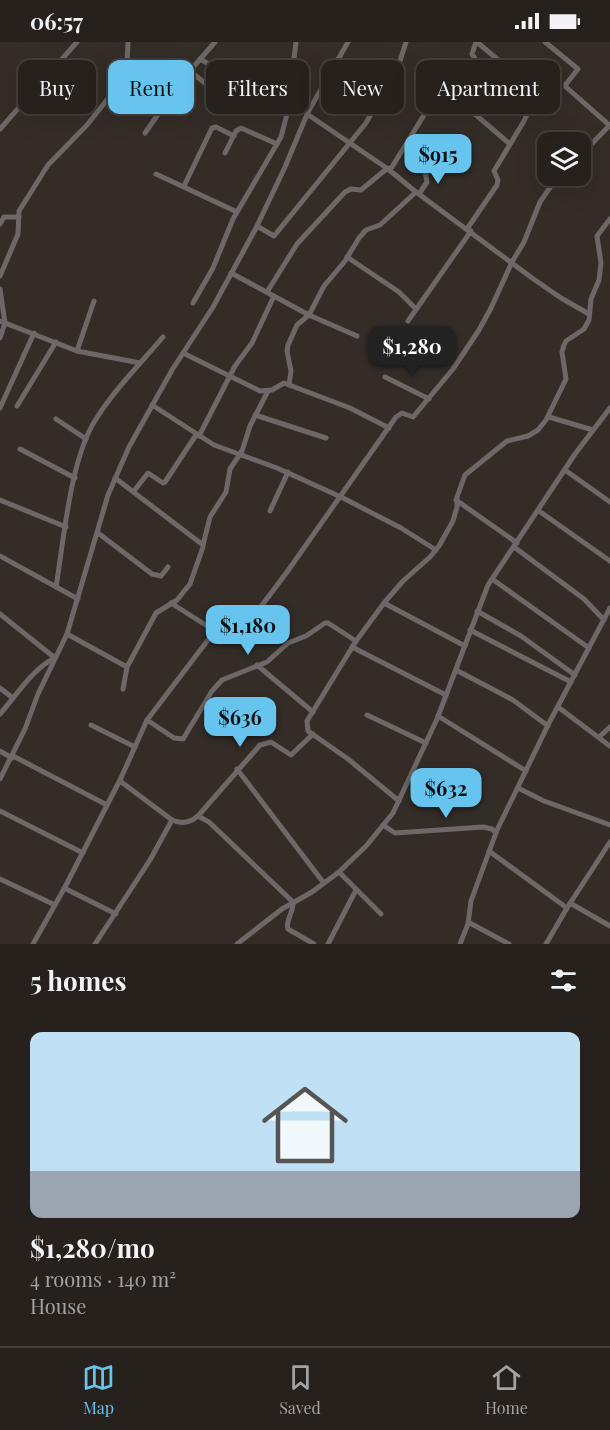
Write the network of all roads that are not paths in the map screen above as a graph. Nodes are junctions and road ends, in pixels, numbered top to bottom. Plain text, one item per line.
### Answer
1 (65, 42) edge
2 (77, 42) edge
3 (128, 42) edge
4 (214, 42) edge
5 (296, 42) edge
6 (346, 42) edge
7 (406, 42) edge
8 (477, 42) edge
9 (545, 42) edge
10 (72, 47) junction
11 (200, 59) junction
12 (294, 60) edge
13 (477, 60) edge
14 (206, 63) edge
15 (194, 66) edge
16 (194, 74) edge
17 (206, 84) edge
18 (309, 110) edge
19 (159, 114) edge
20 (286, 114) edge
21 (307, 114) joint
22 (425, 114) edge
23 (475, 114) edge
24 (610, 125) edge
25 (0, 129) edge
26 (145, 133) dead end
27 (234, 136) junction
28 (351, 142) junction
29 (277, 144) junction
30 (510, 144) junction
31 (591, 145) edge
32 (225, 153) dead end
33 (424, 166) dead end
34 (388, 169) junction
35 (156, 174) dead end
36 (184, 186) junction
37 (551, 186) edge
38 (417, 193) junction
39 (237, 212) junction
40 (19, 217) junction
41 (610, 219) edge
42 (0, 224) edge
43 (257, 226) junction
44 (469, 230) junction
45 (347, 257) junction
46 (512, 262) junction
47 (231, 273) junction
48 (0, 276) edge
49 (0, 289) edge
50 (267, 292) junction
51 (274, 296) junction
52 (94, 301) dead end
53 (193, 303) dead end
54 (416, 309) junction
55 (589, 314) junction
56 (309, 315) junction
57 (408, 321) dead end
58 (2, 322) edge
59 (34, 333) junction
60 (357, 336) dead end
61 (163, 337) dead end
62 (0, 338) edge
63 (56, 342) junction
64 (77, 351) junction
65 (183, 353) junction
66 (140, 363) junction
67 (231, 376) junction
68 (385, 377) dead end
69 (289, 385) junction
70 (268, 391) junction
71 (429, 399) junction
72 (152, 405) junction
73 (17, 406) dead end
74 (0, 408) edge
75 (610, 408) edge
76 (255, 415) junction
77 (549, 417) junction
78 (56, 419) dead end
79 (388, 428) junction
80 (593, 430) junction
81 (198, 435) junction
82 (326, 438) dead end
83 (86, 439) junction
84 (20, 449) dead end
85 (240, 454) junction
86 (566, 470) junction
87 (288, 472) junction
88 (75, 478) junction
89 (115, 478) junction
90 (134, 491) junction
91 (341, 497) junction
92 (0, 500) edge
93 (456, 500) junction
94 (610, 502) edge
95 (270, 510) dead end
96 (539, 511) junction
97 (66, 527) junction
98 (98, 533) junction
99 (203, 545) junction
100 (516, 545) junction
101 (436, 550) junction
102 (0, 556) edge
103 (610, 561) edge
104 (168, 567) dead end
105 (492, 579) junction
106 (56, 587) junction
107 (78, 599) junction
108 (171, 603) junction
109 (384, 603) junction
110 (610, 608) edge
111 (477, 611) junction
112 (0, 614) edge
113 (604, 620) junction
114 (470, 630) junction
115 (215, 631) junction
116 (67, 634) junction
117 (354, 644) junction
118 (465, 646) junction
119 (589, 648) junction
120 (56, 658) junction
121 (257, 665) junction
122 (128, 667) junction
123 (456, 670) junction
124 (575, 675) junction
125 (571, 682) junction
126 (0, 688) edge
127 (123, 689) dead end
128 (446, 696) junction
129 (13, 698) junction
130 (558, 707) junction
131 (313, 712) junction
132 (0, 714) edge
133 (367, 715) dead end
134 (438, 716) junction
135 (147, 720) junction
136 (91, 725) dead end
137 (548, 726) junction
138 (610, 727) edge
139 (313, 734) junction
140 (599, 737) junction
141 (426, 743) junction
142 (610, 746) edge
143 (135, 747) junction
144 (0, 751) edge
145 (12, 757) junction
146 (237, 769) junction
147 (526, 771) junction
148 (0, 779) edge
149 (120, 781) junction
150 (518, 788) junction
151 (399, 801) junction
152 (107, 805) junction
153 (0, 811) edge
154 (198, 816) junction
155 (172, 819) junction
156 (383, 825) junction
157 (610, 825) edge
158 (496, 832) junction
159 (610, 842) edge
160 (489, 851) junction
161 (83, 853) junction
162 (339, 872) junction
163 (0, 879) edge
164 (323, 882) junction
165 (64, 888) junction
166 (356, 890) junction
167 (293, 902) junction
168 (55, 905) junction
169 (568, 906) junction
170 (116, 914) junction
171 (381, 914) dead end
172 (468, 922) junction
173 (610, 926) edge
174 (33, 944) edge
175 (96, 944) edge
176 (237, 944) edge
177 (314, 944) edge
178 (328, 944) edge
179 (460, 944) edge
180 (509, 944) edge
181 (546, 944) edge

1 - 10 street
2 - 10 street
3 - 40 street
4 - 11 street
5 - 12 street
6 - 18 street
7 - 28 street
8 - 13 street
8 - 30 street
9 - 24 street
10 - 25 street
11 - 14 street
11 - 15 street
16 - 17 street
19 - 26 street
20 - 29 street
21 - 28 street
21 - 43 street
22 - 34 street
23 - 30 street
24 - 31 street
27 - 29 street
27 - 32 street
27 - 36 street
28 - 34 street
28 - 43 street
29 - 39 street
30 - 44 street
33 - 38 street
34 - 38 street
34 - 50 street
35 - 36 street
36 - 39 street
37 - 46 street
38 - 44 street
38 - 45 street
39 - 53 street
40 - 42 street
40 - 48 street
41 - 55 street
43 - 47 street
44 - 46 street
44 - 54 street
45 - 54 street
45 - 56 street
46 - 55 street
46 - 71 street
47 - 50 street
47 - 65 street
49 - 58 street
50 - 51 street
51 - 56 street
51 - 67 street
52 - 64 street
54 - 57 street
55 - 77 street
56 - 60 street
56 - 69 street
58 - 59 street
58 - 62 street
59 - 63 street
59 - 74 street
61 - 66 street
63 - 64 street
63 - 73 street
64 - 66 street
65 - 67 street
65 - 72 street
66 - 83 street
67 - 70 street
67 - 81 street
68 - 71 street
69 - 70 street
69 - 79 street
70 - 76 street
71 - 79 street
72 - 81 street
72 - 89 street
75 - 80 street
76 - 82 street
76 - 85 street
77 - 80 street
77 - 93 street
78 - 83 street
79 - 91 street
80 - 86 street
81 - 85 street
81 - 90 street
83 - 88 street
84 - 88 street
85 - 87 street
85 - 99 street
86 - 94 street
86 - 96 street
87 - 91 street
87 - 95 street
88 - 97 street
89 - 90 street
89 - 98 street
90 - 99 street
91 - 101 street
91 - 115 street
92 - 97 street
93 - 100 street
93 - 101 street
96 - 100 street
96 - 103 street
97 - 106 street
98 - 104 street
98 - 107 street
99 - 108 street
100 - 105 street
100 - 113 street
101 - 109 street
102 - 106 street
105 - 111 street
105 - 119 street
106 - 107 street
107 - 116 street
108 - 115 street
108 - 122 street
109 - 117 street
109 - 118 street
110 - 113 street
111 - 114 street
111 - 124 street
112 - 120 street
113 - 119 street
114 - 118 street
114 - 125 street
115 - 135 street
116 - 120 street
116 - 122 street
117 - 121 street
117 - 128 street
117 - 131 street
118 - 123 street
119 - 124 street
120 - 129 street
120 - 145 street
121 - 131 street
121 - 135 street
122 - 127 street
123 - 128 street
123 - 137 street
124 - 125 street
125 - 130 street
126 - 129 street
128 - 134 street
129 - 132 street
130 - 137 street
130 - 140 street
131 - 139 street
133 - 141 street
134 - 141 street
134 - 147 street
135 - 143 street
136 - 143 street
137 - 147 street
138 - 140 street
139 - 146 street
139 - 151 street
140 - 142 street
141 - 151 street
143 - 149 street
144 - 145 street
145 - 148 street
145 - 152 street
146 - 154 street
146 - 164 street
147 - 150 street
149 - 152 street
149 - 155 street
150 - 157 street
150 - 158 street
151 - 156 street
152 - 161 street
153 - 161 street
154 - 155 street
154 - 167 street
155 - 170 street
156 - 158 street
156 - 162 street
158 - 160 street
159 - 169 street
160 - 169 street
160 - 172 street
161 - 165 street
162 - 164 street
162 - 166 street
163 - 168 street
164 - 167 street
165 - 168 street
165 - 170 street
166 - 171 street
166 - 178 street
167 - 176 street
167 - 177 street
168 - 174 street
169 - 173 street
169 - 181 street
170 - 175 street
172 - 179 street
172 - 180 street

